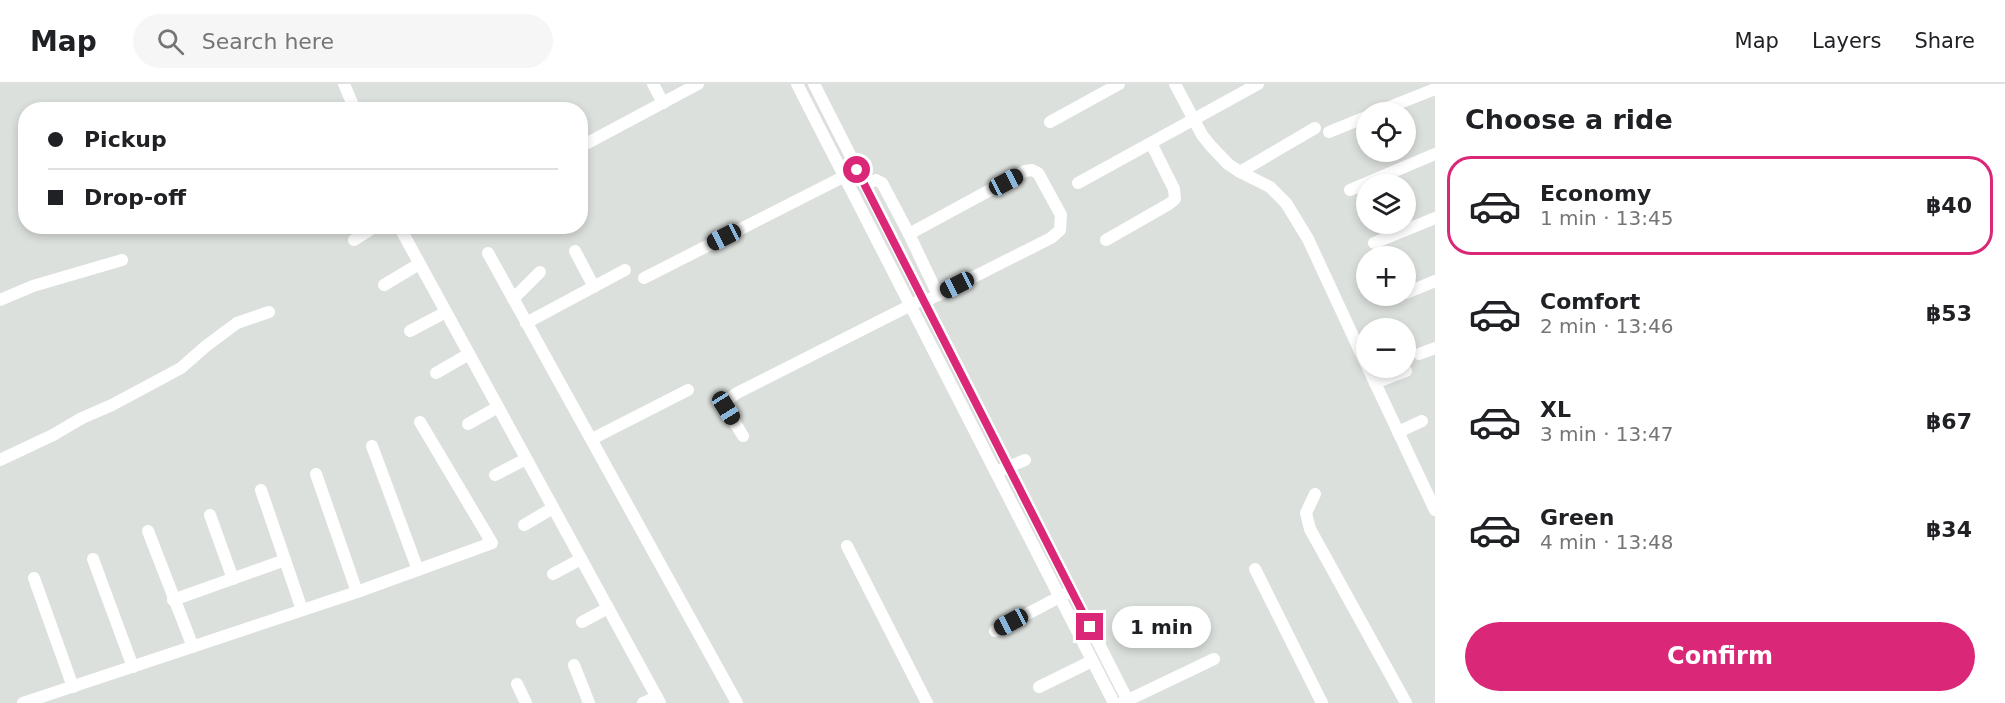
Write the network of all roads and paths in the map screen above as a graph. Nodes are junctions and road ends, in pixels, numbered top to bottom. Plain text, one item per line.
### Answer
1 (344, 84) edge
2 (653, 84) edge
3 (698, 84) edge
4 (797, 84) edge
5 (814, 84) edge
6 (1119, 84) edge
7 (1175, 84) edge
8 (1258, 84) edge
9 (1435, 89) edge
10 (352, 102) edge
11 (1402, 102) edge
12 (663, 103) junction
13 (1194, 120) junction
14 (1356, 121) edge
15 (1050, 122) dead end
16 (1315, 128) dead end
17 (1329, 132) dead end
18 (588, 143) edge
19 (1150, 143) junction
20 (1435, 154) edge
21 (857, 170) junction
22 (1240, 172) junction
23 (844, 177) junction
24 (1078, 183) dead end
25 (864, 184) junction
26 (1350, 190) dead end
27 (1435, 218) edge
28 (363, 234) edge
29 (403, 234) edge
30 (909, 234) junction
31 (354, 240) dead end
32 (1106, 240) dead end
33 (1374, 243) dead end
34 (575, 251) dead end
35 (488, 253) dead end
36 (122, 260) dead end
37 (419, 264) junction
38 (625, 270) dead end
39 (540, 272) dead end
40 (644, 278) dead end
41 (1435, 281) edge
42 (384, 285) dead end
43 (594, 287) junction
44 (1416, 289) edge
45 (938, 295) junction
46 (513, 299) junction
47 (0, 300) edge
48 (924, 301) junction
49 (910, 306) junction
50 (269, 312) dead end
51 (446, 312) junction
52 (526, 324) junction
53 (410, 332) dead end
54 (1356, 342) edge
55 (1435, 348) edge
56 (469, 354) junction
57 (1419, 354) dead end
58 (436, 373) dead end
59 (1373, 378) edge
60 (1387, 378) edge
61 (1375, 383) junction
62 (688, 390) dead end
63 (976, 404) junction
64 (498, 407) junction
65 (963, 410) junction
66 (1422, 421) dead end
67 (420, 422) dead end
68 (468, 424) dead end
69 (1398, 432) junction
70 (743, 436) dead end
71 (592, 439) junction
72 (372, 446) dead end
73 (1, 455) edge
74 (526, 459) junction
75 (1025, 460) dead end
76 (1008, 467) junction
77 (995, 473) junction
78 (316, 474) dead end
79 (495, 475) dead end
80 (261, 490) dead end
81 (1315, 494) dead end
82 (1026, 502) junction
83 (554, 508) junction
84 (1014, 508) junction
85 (1435, 510) edge
86 (210, 514) dead end
87 (524, 525) dead end
88 (148, 531) dead end
89 (847, 546) dead end
90 (93, 559) dead end
91 (581, 559) junction
92 (285, 560) junction
93 (1255, 569) dead end
94 (418, 570) junction
95 (554, 574) dead end
96 (34, 578) dead end
97 (233, 579) junction
98 (1071, 590) junction
99 (357, 592) junction
100 (1059, 597) junction
101 (174, 600) junction
102 (608, 608) junction
103 (302, 610) junction
104 (582, 622) dead end
105 (995, 631) dead end
106 (193, 647) junction
107 (1214, 658) dead end
108 (1092, 661) junction
109 (574, 665) dead end
110 (133, 667) junction
111 (517, 684) dead end
112 (73, 687) junction
113 (1039, 687) dead end
114 (659, 700) edge
115 (1126, 702) edge
116 (23, 703) edge
117 (526, 703) edge
118 (589, 703) edge
119 (643, 703) edge
120 (737, 703) edge
121 (927, 703) edge
122 (1113, 703) edge
123 (1322, 703) edge
124 (1406, 703) edge

1 - 10 street
2 - 12 street
3 - 12 street
4 - 23 street
5 - 21 street
6 - 15 street
7 - 13 street
8 - 13 street
9 - 11 street
12 - 18 street
13 - 19 street
13 - 22 street
14 - 17 street
16 - 22 street
19 - 24 street
19 - 32 street
20 - 26 street
21 - 23 street
21 - 25 street
22 - 54 street
23 - 40 street
23 - 49 street
25 - 30 street
25 - 48 street
27 - 33 street
28 - 31 street
29 - 37 street
30 - 45 street
30 - 45 street
34 - 43 street
35 - 46 street
36 - 47 street
37 - 42 street
37 - 51 street
38 - 43 street
39 - 46 street
41 - 44 street
43 - 52 street
45 - 48 street
46 - 52 street
48 - 49 street
48 - 63 street
49 - 65 street
49 - 70 street
50 - 73 street
51 - 53 street
51 - 56 street
52 - 71 street
55 - 57 street
56 - 58 street
56 - 64 street
59 - 61 street
60 - 61 street
61 - 69 street
62 - 71 street
63 - 65 street
63 - 76 street
64 - 68 street
64 - 74 street
65 - 77 street
66 - 69 street
67 - 94 street
69 - 85 street
71 - 120 street
72 - 94 street
74 - 79 street
74 - 83 street
75 - 76 street
76 - 77 street
76 - 82 street
77 - 84 street
78 - 99 street
80 - 92 street
81 - 124 street
82 - 84 street
82 - 98 street
83 - 87 street
83 - 91 street
84 - 100 street
86 - 97 street
88 - 101 street
89 - 121 street
90 - 110 street
91 - 95 street
91 - 102 street
92 - 97 street
92 - 103 street
93 - 123 street
94 - 99 street
96 - 112 street
97 - 101 street
98 - 100 street
98 - 115 street
99 - 103 street
100 - 105 street
100 - 108 street
101 - 106 street
102 - 104 street
102 - 114 street
103 - 106 street
106 - 110 street
107 - 115 street
108 - 113 street
108 - 122 street
109 - 118 street
110 - 112 street
111 - 117 street
112 - 116 street
114 - 119 street

